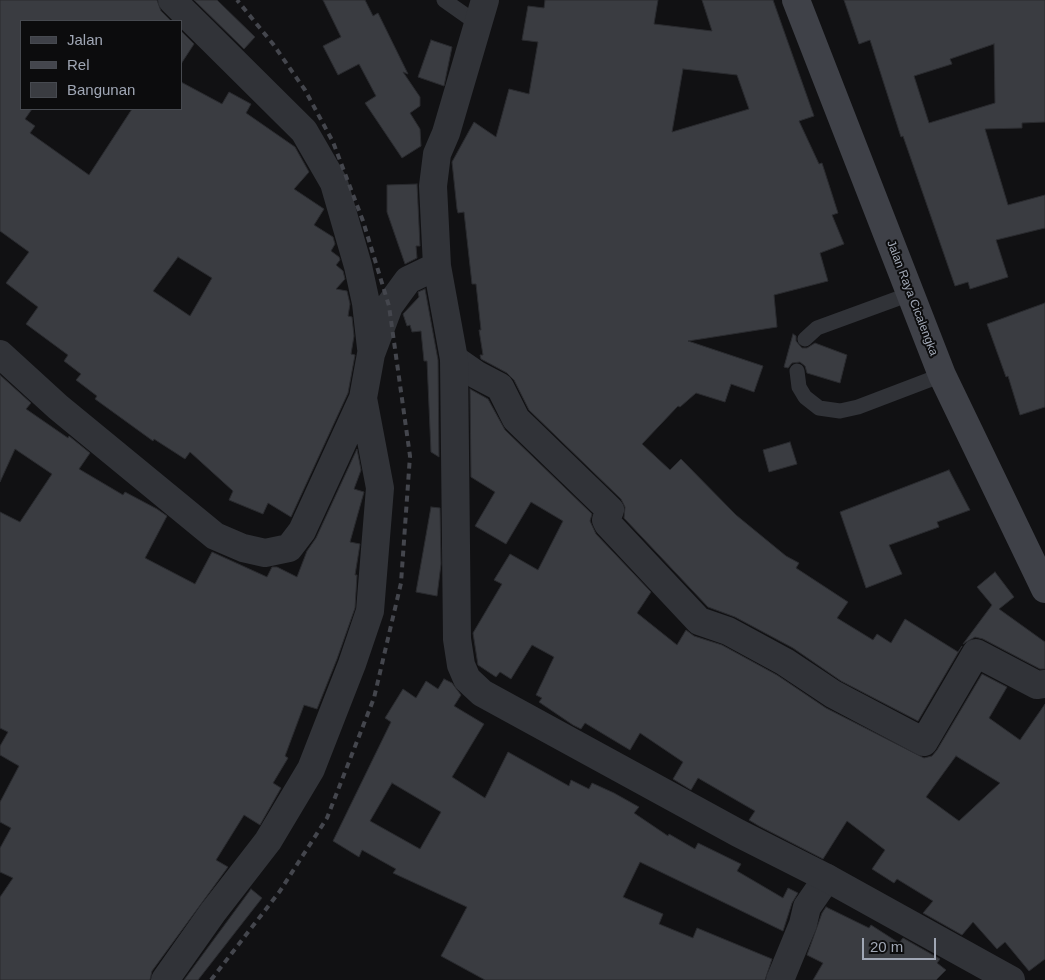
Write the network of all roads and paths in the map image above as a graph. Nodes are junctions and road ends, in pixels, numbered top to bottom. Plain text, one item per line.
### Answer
1 (172, 0) edge
2 (444, 0) edge
3 (796, 0) edge
4 (481, 12) edge
5 (437, 266) junction
6 (910, 294) junction
7 (805, 339) dead end
8 (0, 354) edge
9 (371, 354) junction
10 (454, 359) junction
11 (797, 371) dead end
12 (942, 375) junction
13 (363, 398) junction
14 (1045, 589) edge
15 (1045, 684) edge
16 (827, 878) junction
17 (165, 980) edge
18 (780, 980) edge
19 (1011, 980) edge

1 - 9 street
2 - 4 lane
3 - 6 main road, Jalan Raya Cicalengka
4 - 5 street
5 - 9 street
5 - 10 street
6 - 7 lane
6 - 12 main road, Jalan Raya Cicalengka
8 - 13 street
9 - 13 street
10 - 15 street
10 - 16 street
11 - 12 lane
12 - 14 main road, Jalan Raya Cicalengka
13 - 17 street
16 - 18 street
16 - 19 street

